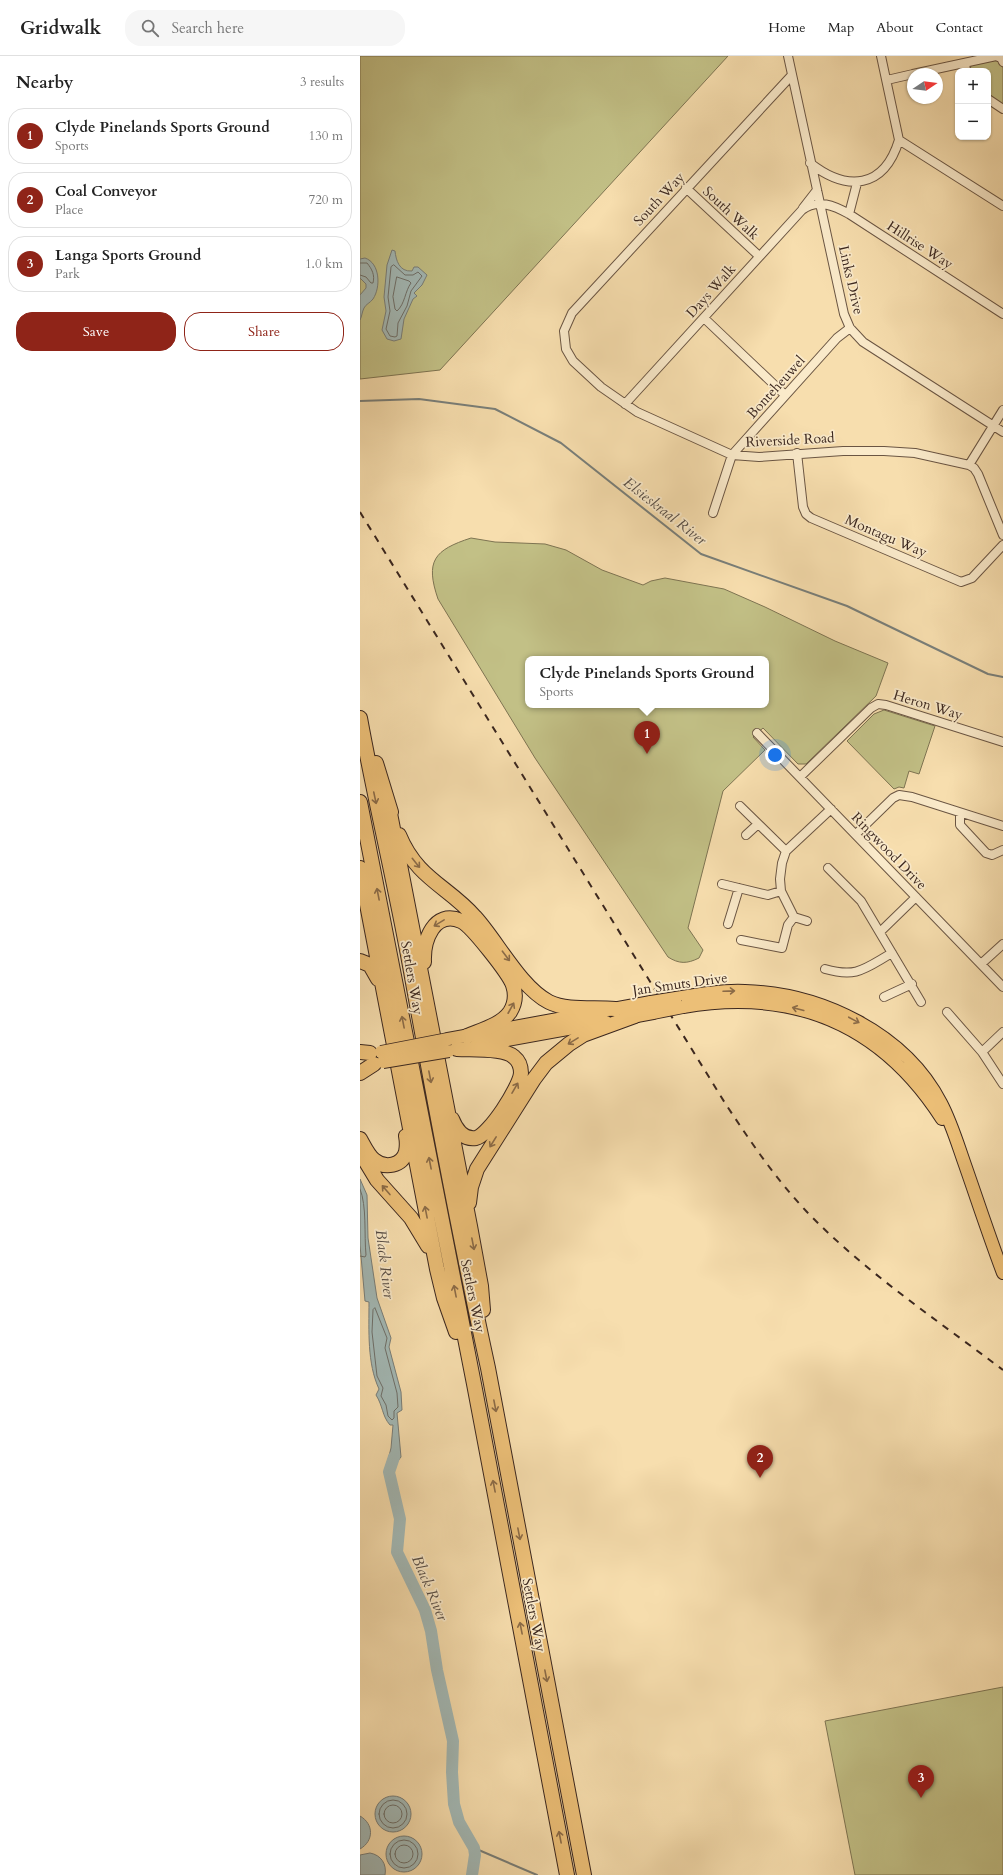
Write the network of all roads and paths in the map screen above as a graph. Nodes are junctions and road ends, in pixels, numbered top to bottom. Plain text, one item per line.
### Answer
1 (788, 56) edge
2 (881, 56) edge
3 (1003, 62) edge
4 (966, 67) edge
5 (943, 70) edge
6 (792, 75) junction
7 (907, 75) edge
8 (886, 80) junction
9 (991, 101) edge
10 (1003, 109) edge
11 (900, 140) junction
12 (810, 163) junction
13 (857, 183) junction
14 (686, 188) junction
15 (817, 190) junction
16 (820, 204) junction
17 (1003, 206) edge
18 (802, 210) junction
19 (849, 214) junction
20 (759, 256) junction
21 (1003, 314) edge
22 (704, 318) junction
23 (850, 328) junction
24 (566, 349) joint
25 (785, 395) junction
26 (625, 404) junction
27 (1003, 410) edge
28 (993, 426) junction
29 (1003, 432) edge
30 (798, 453) junction
31 (732, 455) junction
32 (969, 465) junction
33 (713, 513) dead end
34 (1003, 535) edge
35 (1003, 545) edge
36 (360, 715) edge
37 (360, 718) edge
38 (758, 733) dead end
39 (1003, 742) edge
40 (800, 777) junction
41 (360, 802) edge
42 (388, 803) junction
43 (740, 806) dead end
44 (831, 809) junction
45 (960, 813) junction
46 (758, 824) junction
47 (1003, 826) edge
48 (856, 834) junction
49 (746, 835) dead end
50 (1003, 850) edge
51 (786, 851) junction
52 (360, 868) edge
53 (828, 868) dead end
54 (722, 884) dead end
55 (739, 888) junction
56 (781, 891) junction
57 (916, 897) junction
58 (794, 917) junction
59 (807, 921) dead end
60 (728, 924) dead end
61 (880, 932) junction
62 (741, 940) dead end
63 (1003, 944) edge
64 (892, 953) junction
65 (360, 961) edge
66 (981, 964) junction
67 (825, 969) dead end
68 (912, 984) junction
69 (1003, 987) edge
70 (382, 991) junction
71 (884, 997) dead end
72 (921, 1002) dead end
73 (428, 1005) junction
74 (652, 1008) junction
75 (615, 1009) junction
76 (947, 1012) dead end
77 (635, 1016) junction
78 (1003, 1032) edge
79 (467, 1036) junction
80 (451, 1046) junction
81 (982, 1052) junction
82 (371, 1056) edge
83 (360, 1067) edge
84 (360, 1073) edge
85 (1003, 1084) edge
86 (405, 1106) junction
87 (448, 1109) junction
88 (360, 1139) edge
89 (360, 1152) edge
90 (470, 1226) junction
91 (437, 1269) junction
92 (1003, 1273) edge
93 (488, 1368) junction
94 (474, 1384) junction
95 (567, 1875) edge
96 (584, 1875) edge

1 - 6 street, Links Drive
2 - 8 street
3 - 4 street
4 - 5 street
6 - 12 street, Links Drive
6 - 14 street, South Way
7 - 8 street
8 - 11 street
9 - 10 street
11 - 13 street
11 - 17 street
12 - 13 street
12 - 15 street, Links Drive
13 - 19 street
14 - 20 street, South Walk
14 - 24 street, South Way
15 - 16 street, Links Drive
15 - 18 street
16 - 18 street, Days Walk
16 - 19 street, Hillrise Way
16 - 23 street, Links Drive
18 - 20 street, Days Walk
19 - 21 street, Hillrise Way
20 - 22 street, Days Walk
22 - 25 street
22 - 26 street, Days Walk
23 - 25 street, Bonteheuwel
23 - 28 street, Links Drive
24 - 26 street, Riverside Road
25 - 31 street, Bonteheuwel
26 - 31 street, Riverside Road
27 - 28 street
28 - 29 street, Links Drive
28 - 32 street
30 - 31 street, Riverside Road
30 - 32 street, Riverside Road
30 - 35 street, Montagu Way
31 - 33 street, Bonteheuwel
32 - 34 street
36 - 42 highway
37 -> 93 highway, Settlers Way
38 - 40 street, Ringwood Drive
39 - 40 street, Heron Way
40 - 44 street, Ringwood Drive
94 -> 41 highway, Settlers Way
42 - 73 highway
42 -> 75 highway
43 - 46 street
44 - 48 street, Ringwood Drive
44 - 51 street
45 - 47 street
45 - 48 street
45 - 50 street
46 - 49 street
46 - 51 street
48 - 57 street, Ringwood Drive
51 - 56 street
52 - 70 highway
53 - 61 street
54 - 55 street
55 - 56 street
55 - 60 street
56 - 58 street
57 - 61 street
57 - 66 street, Ringwood Drive
58 - 59 street
58 - 62 street
61 - 64 street
63 - 66 street
64 - 67 street
64 - 68 street
65 - 70 highway
66 - 69 street, Ringwood Drive
68 - 71 street
68 - 72 street
70 - 86 highway
79 -> 73 highway
73 - 87 highway
74 - 75 main road, Jan Smuts Drive
74 - 77 main road, Jan Smuts Drive
74 - 92 main road, Jan Smuts Drive, bridge
75 - 79 main road, Jan Smuts Drive
76 - 81 street
77 - 80 main road, Jan Smuts Drive
77 -> 90 highway
78 - 81 street
79 - 80 main road, Jan Smuts Drive
80 - 82 main road, Jan Smuts Drive, bridge
87 -> 80 highway
81 - 85 street
82 - 83 main road, Jan Smuts Drive
82 - 84 highway
86 - 88 highway
91 -> 86 highway
87 - 90 highway
91 -> 89 highway
90 -> 93 highway
91 - 94 highway
93 -> 96 highway, Settlers Way
95 -> 94 highway, Settlers Way

